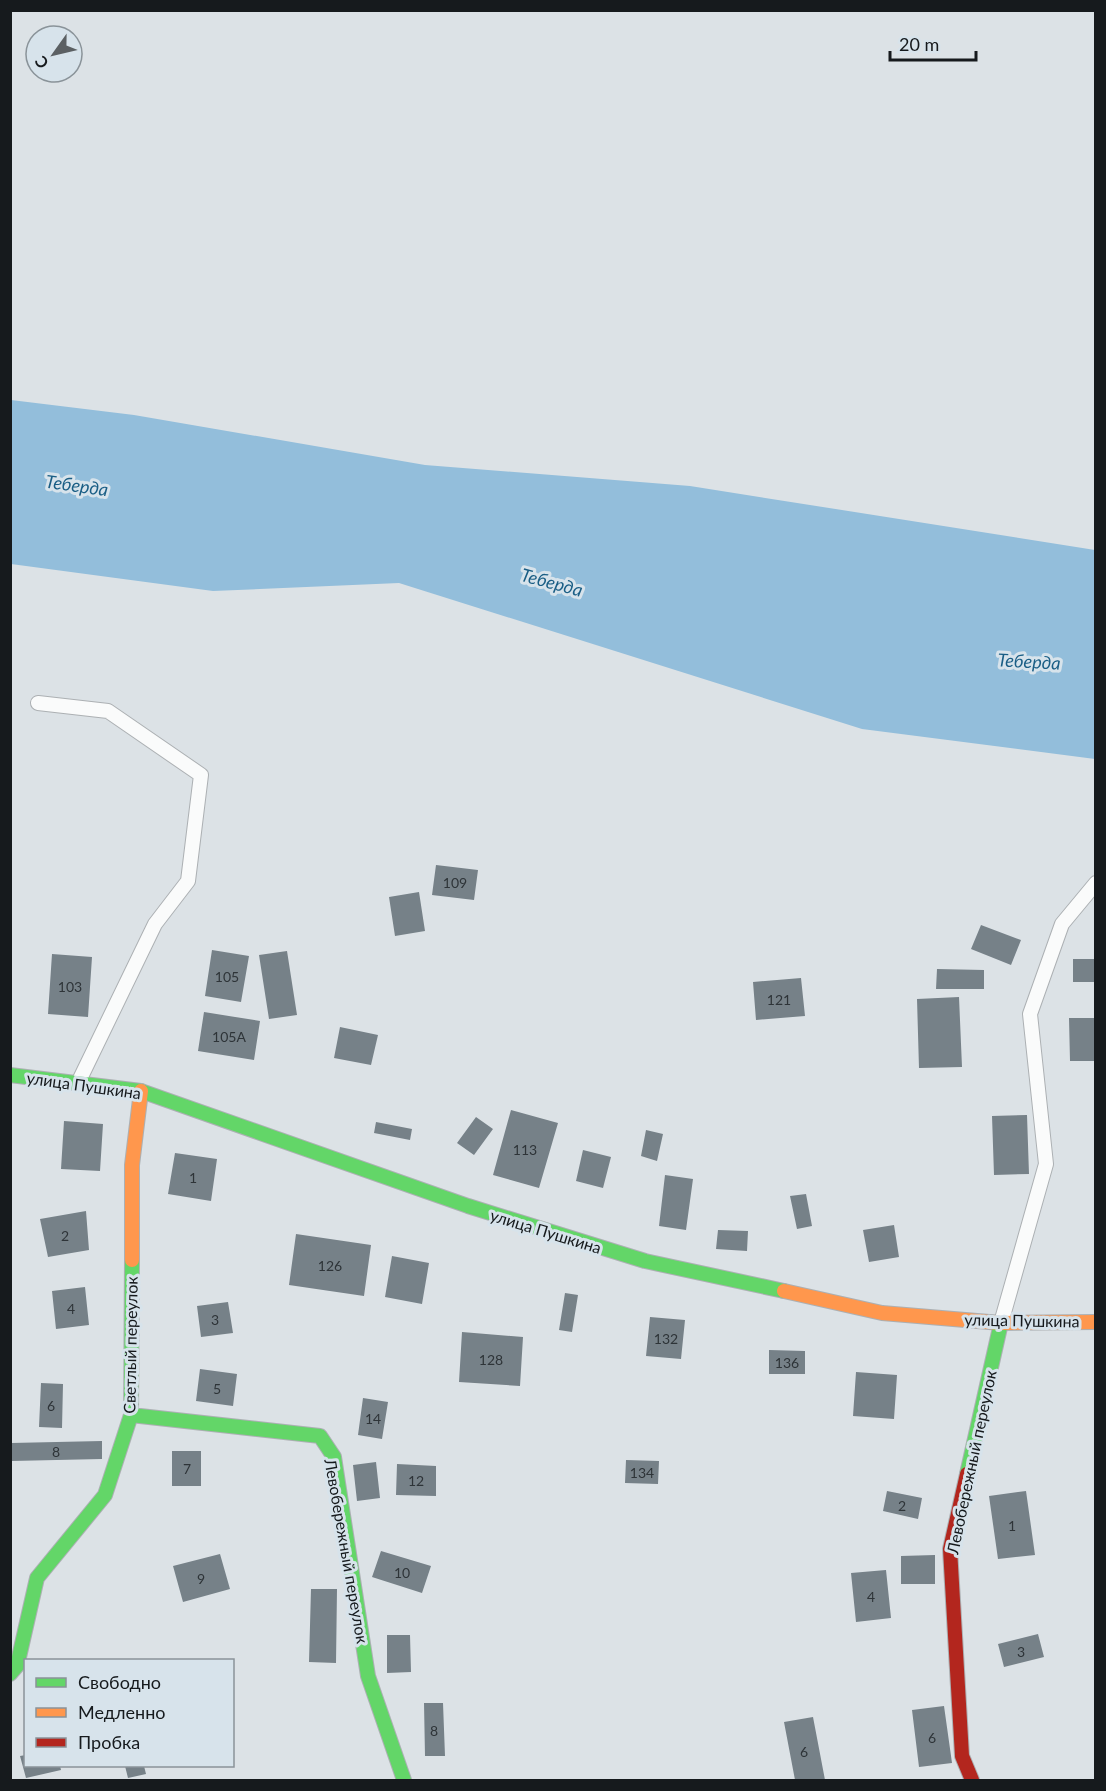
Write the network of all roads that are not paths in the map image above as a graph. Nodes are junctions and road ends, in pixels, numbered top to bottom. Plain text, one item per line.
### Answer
1 (38, 703) dead end
2 (1095, 883) edge
3 (10, 1075) edge
4 (78, 1083) junction
5 (141, 1091) junction
6 (1095, 1322) edge
7 (1001, 1323) junction
8 (131, 1415) junction
9 (10, 1674) edge
10 (404, 1780) edge
11 (972, 1780) edge

1 - 4 lane
2 - 7 lane
3 - 4 street, улица Пушкина
4 - 5 street, улица Пушкина
5 - 7 street, улица Пушкина
5 - 8 street, Светлый переулок
6 - 7 street, улица Пушкина
7 - 11 street, Левобережный переулок
8 - 9 street, Светлый переулок
8 - 10 street, Левобережный переулок

